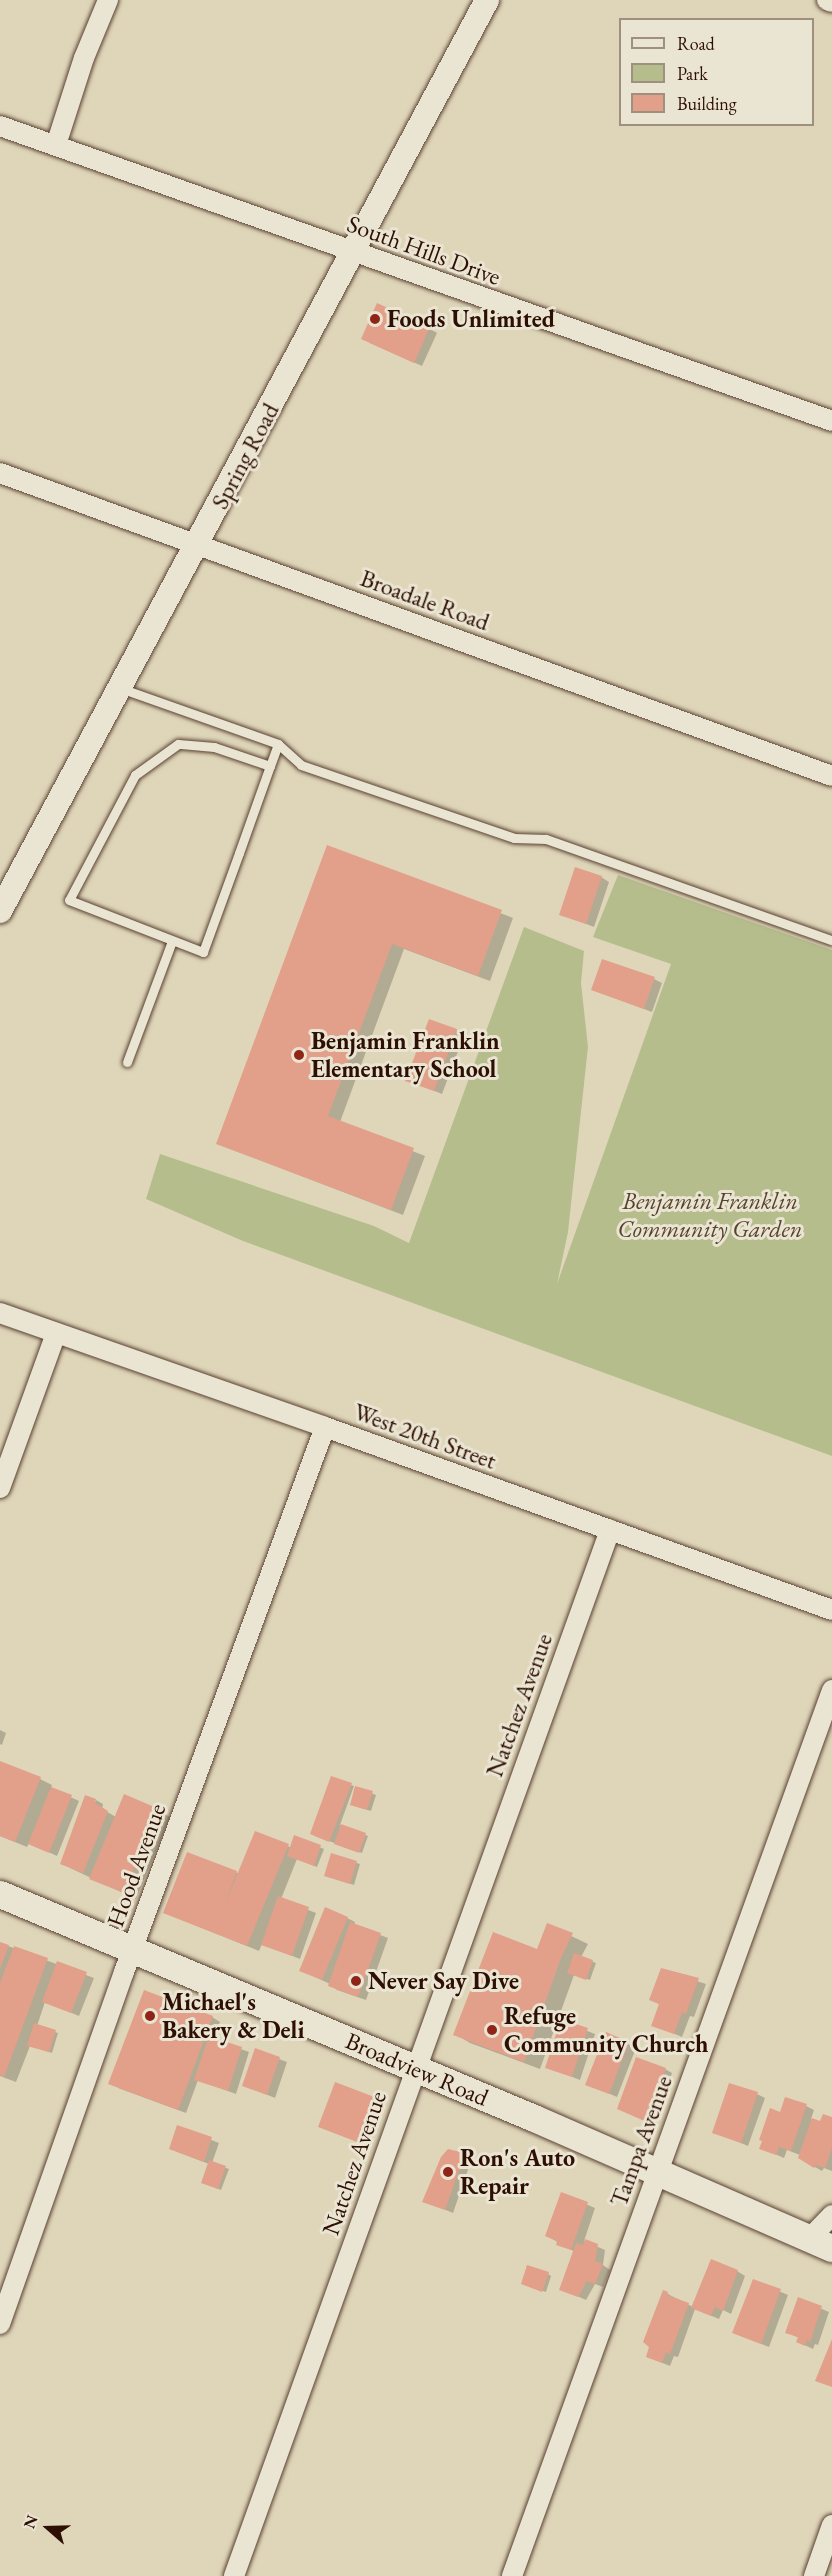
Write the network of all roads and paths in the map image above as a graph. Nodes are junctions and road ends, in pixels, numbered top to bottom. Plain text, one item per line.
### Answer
1 (108, 0) edge
2 (487, 0) edge
3 (827, 0) edge
4 (832, 2) edge
5 (0, 126) edge
6 (56, 145) junction
7 (353, 252) junction
8 (832, 421) edge
9 (0, 473) edge
10 (197, 545) junction
11 (120, 688) junction
12 (278, 744) junction
13 (270, 766) junction
14 (832, 776) edge
15 (0, 911) edge
16 (832, 940) edge
17 (172, 941) junction
18 (127, 1062) dead end
19 (0, 1313) edge
20 (56, 1333) junction
21 (325, 1427) junction
22 (0, 1488) edge
23 (610, 1530) junction
24 (832, 1610) edge
25 (832, 1690) edge
26 (0, 1894) edge
27 (132, 1950) junction
28 (415, 2068) junction
29 (657, 2172) junction
30 (832, 2215) edge
31 (821, 2243) edge
32 (0, 2324) edge
33 (832, 2525) edge
34 (234, 2576) edge
35 (512, 2576) edge
36 (814, 2576) edge

1 - 6 street
2 - 7 street, Spring Road
3 - 4 street
5 - 6 street, South Hills Drive
6 - 7 street, South Hills Drive
7 - 8 street, South Hills Drive
7 - 10 street, Spring Road
9 - 10 street, Broadale Road
10 - 11 street, Spring Road
10 - 14 street, Broadale Road
11 - 12 lane
11 - 15 street, Spring Road
12 - 13 lane
12 - 16 lane
13 - 17 lane
13 - 17 lane
17 - 18 lane
19 - 20 street, West 20th Street
20 - 21 street, West 20th Street
20 - 22 street
21 - 23 street, West 20th Street
21 - 27 street, Hood Avenue
23 - 24 street, West 20th Street
23 - 28 street, Natchez Avenue
25 - 29 street, Tampa Avenue
26 - 27 main road, Broadview Road
27 - 28 main road, Broadview Road
27 - 32 street, Hood Avenue
28 - 29 main road, Broadview Road
28 - 34 street, Natchez Avenue
29 - 31 main road, Broadview Road
29 - 35 street, Tampa Avenue
30 - 31 street
33 - 36 street

